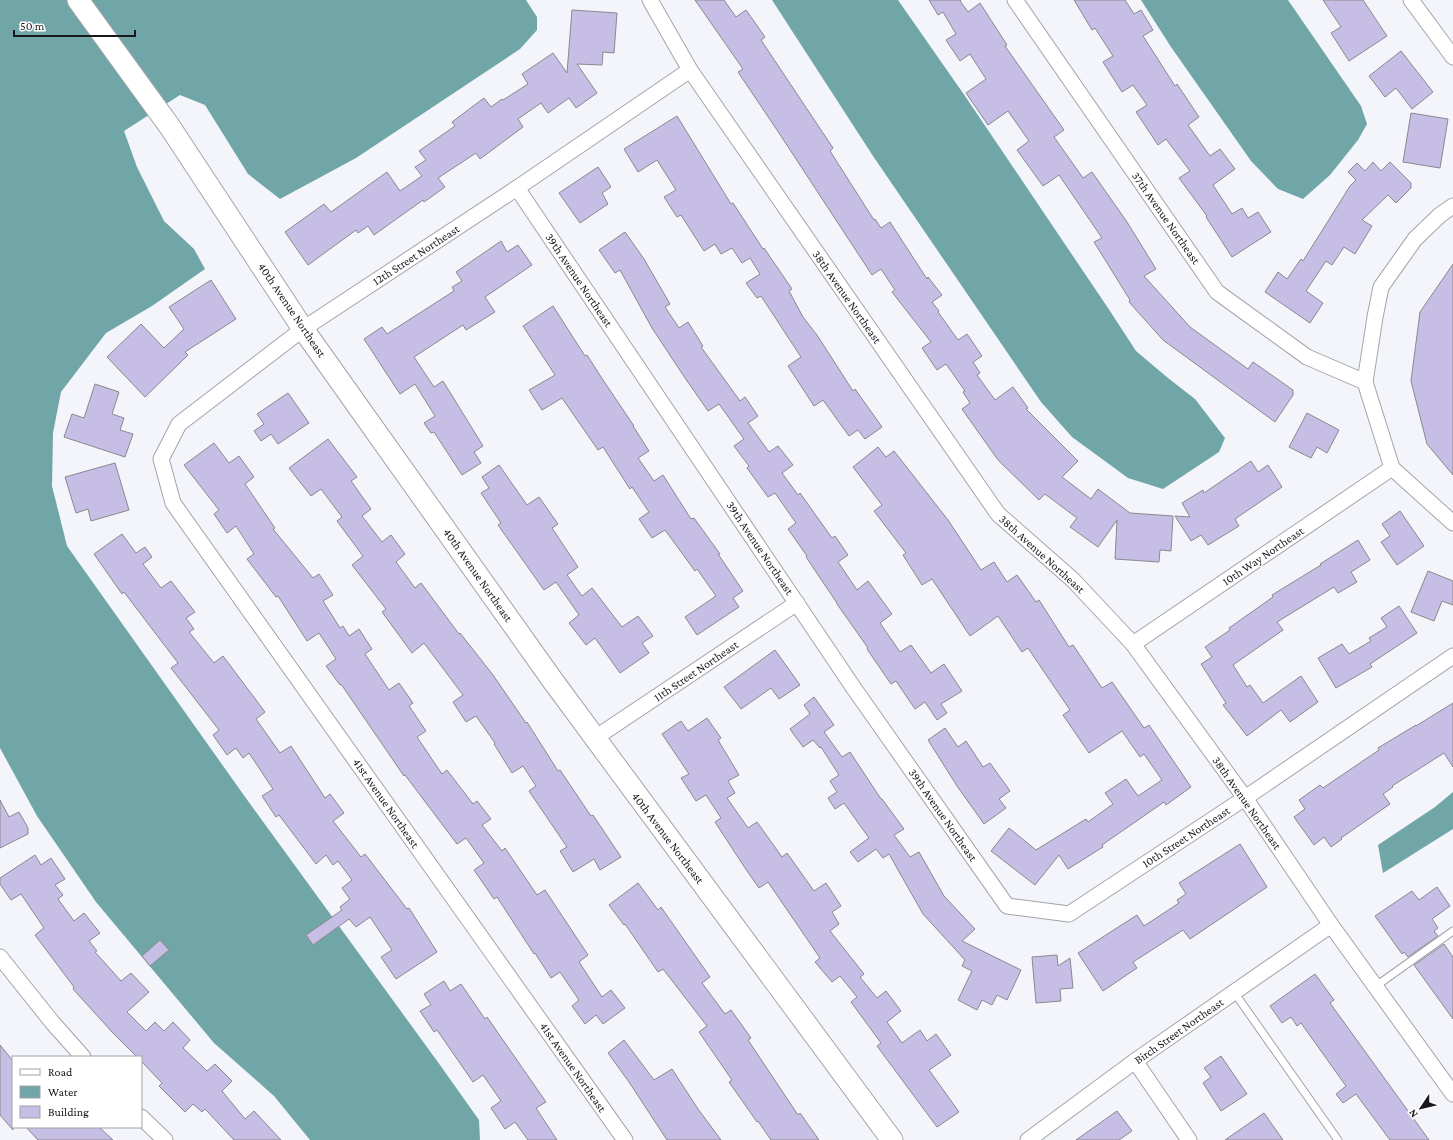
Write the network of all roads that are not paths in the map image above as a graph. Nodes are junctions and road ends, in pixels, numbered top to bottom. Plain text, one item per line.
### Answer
1 (78, 0) edge
2 (650, 0) edge
3 (1015, 0) edge
4 (1411, 0) edge
5 (1453, 57) edge
6 (690, 70) junction
7 (517, 188) junction
8 (1453, 206) edge
9 (303, 329) junction
10 (1365, 382) junction
11 (161, 459) joint
12 (1392, 468) junction
13 (1453, 523) edge
14 (797, 603) junction
15 (1133, 644) junction
16 (1453, 656) edge
17 (595, 738) junction
18 (1245, 798) junction
19 (1007, 906) joint
20 (1331, 925) junction
21 (1453, 931) edge
22 (0, 957) edge
23 (1376, 986) junction
24 (1234, 992) junction
25 (82, 1056) edge
26 (1135, 1061) junction
27 (1453, 1094) edge
28 (142, 1118) edge
29 (1036, 1138) edge
30 (165, 1140) edge
31 (625, 1140) edge
32 (892, 1140) edge
33 (1188, 1140) edge
34 (1338, 1140) edge

1 - 9 street, 40th Avenue Northeast
2 - 6 street, 38th Avenue Northeast
3 - 10 street, 37th Avenue Northeast
4 - 5 street
6 - 7 street, 12th Street Northeast
6 - 15 street, 38th Avenue Northeast
7 - 9 street, 12th Street Northeast
7 - 14 street, 39th Avenue Northeast
8 - 10 street
9 - 11 street, 12th Street Northeast
9 - 17 street, 40th Avenue Northeast
10 - 12 street
11 - 31 street, 41st Avenue Northeast
12 - 13 street
12 - 15 street, 10th Way Northeast
14 - 17 street, 11th Street Northeast
14 - 19 street, 39th Avenue Northeast
15 - 18 street, 38th Avenue Northeast
16 - 18 street, 10th Street Northeast
17 - 32 street, 40th Avenue Northeast
18 - 19 street, 10th Street Northeast
18 - 20 street, 38th Avenue Northeast
20 - 23 street, 38th Avenue Northeast
20 - 24 street, Birch Street Northeast
21 - 23 lane
22 - 25 street
23 - 27 street, 38th Avenue Northeast
24 - 26 street, Birch Street Northeast
24 - 34 lane
26 - 29 street, Birch Street Northeast
26 - 33 street
28 - 30 street

